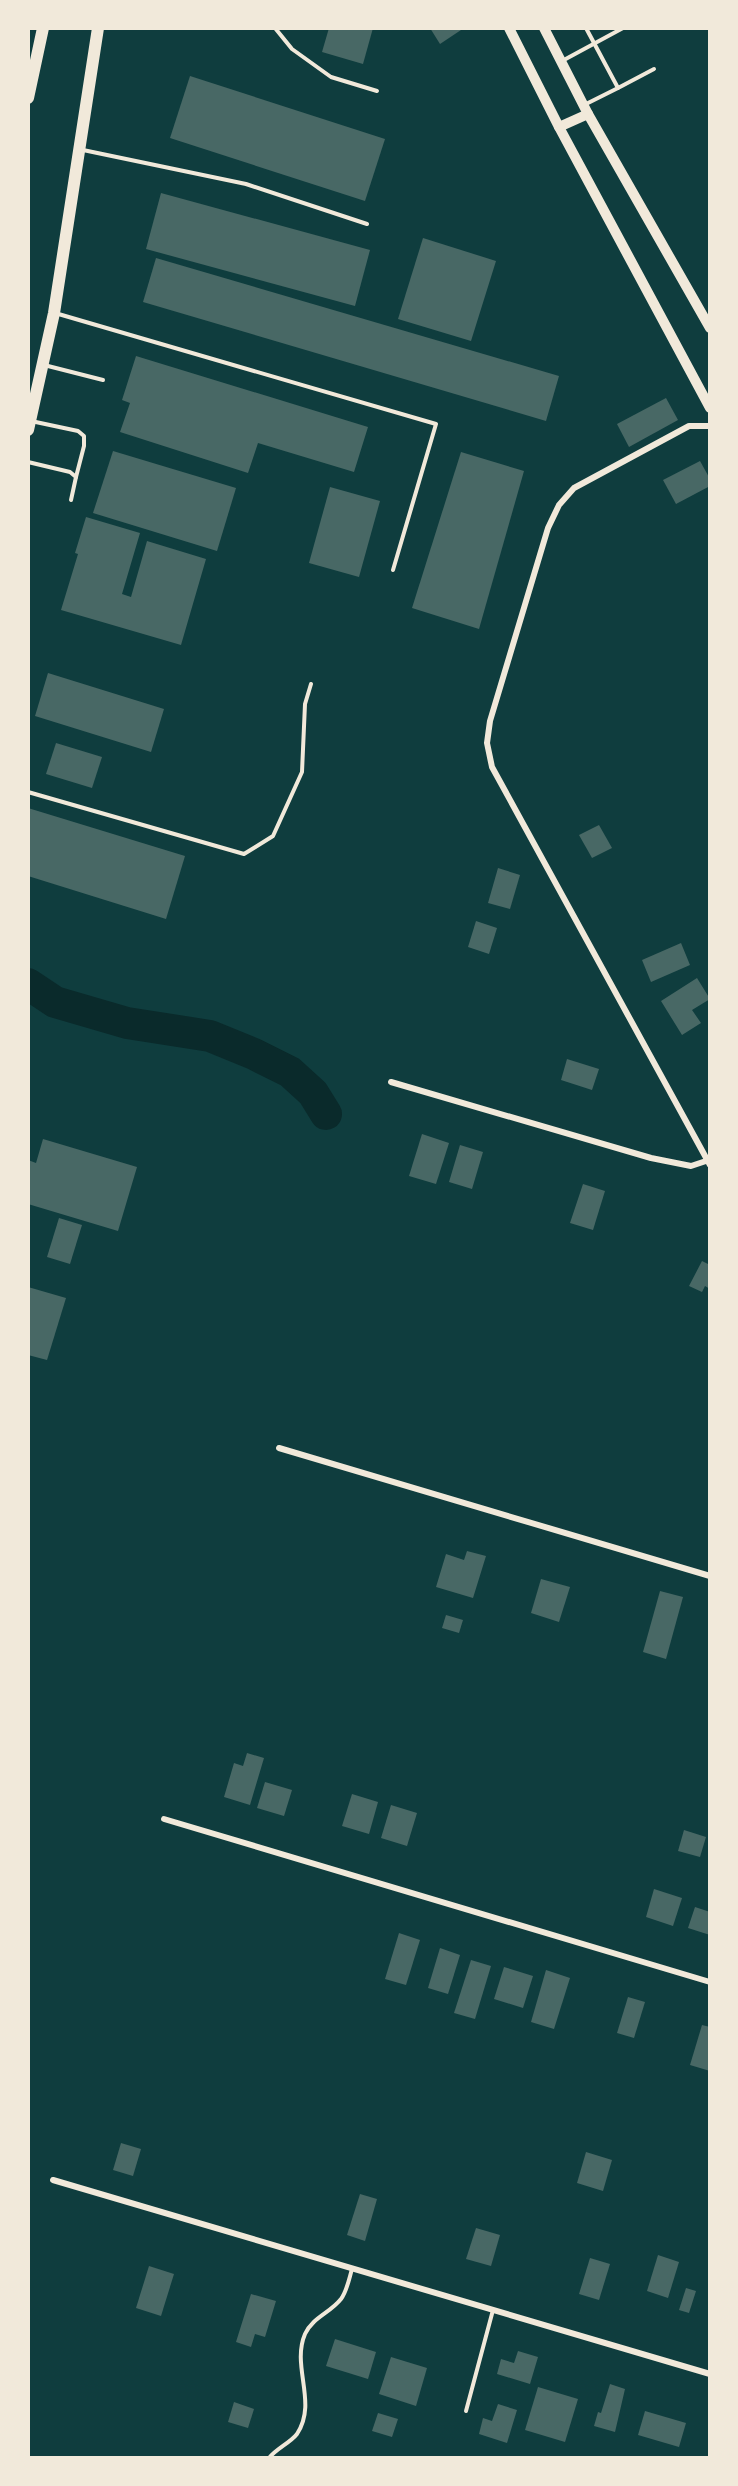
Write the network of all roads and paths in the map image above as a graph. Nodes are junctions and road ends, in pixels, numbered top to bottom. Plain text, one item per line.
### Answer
1 (43, 28) edge
2 (98, 28) edge
3 (276, 28) edge
4 (509, 28) edge
5 (544, 28) edge
6 (586, 28) edge
7 (623, 28) edge
8 (594, 44) junction
9 (32, 62) edge
10 (561, 62) junction
11 (654, 69) dead end
12 (618, 87) junction
13 (377, 91) dead end
14 (28, 98) edge
15 (586, 110) junction
16 (559, 127) junction
17 (79, 150) junction
18 (367, 224) dead end
19 (54, 313) junction
20 (710, 328) edge
21 (43, 365) junction
22 (104, 380) dead end
23 (710, 408) edge
24 (30, 425) edge
25 (710, 426) edge
26 (28, 462) edge
27 (76, 477) junction
28 (71, 500) dead end
29 (393, 570) dead end
30 (311, 684) dead end
31 (28, 792) edge
32 (391, 1082) dead end
33 (709, 1162) edge
34 (279, 1448) dead end
35 (710, 1576) edge
36 (164, 1819) dead end
37 (710, 1982) edge
38 (53, 2180) dead end
39 (353, 2268) junction
40 (493, 2310) junction
41 (710, 2374) edge
42 (466, 2411) dead end
43 (269, 2457) edge

1 - 9 main road
2 - 17 main road
3 - 13 lane
4 - 16 main road
5 - 10 main road
6 - 8 lane
7 - 8 lane
8 - 10 lane
8 - 12 lane
9 - 14 main road
10 - 15 main road
11 - 12 lane
12 - 15 lane
15 - 16 main road
15 - 20 main road
16 - 23 main road
17 - 18 lane
17 - 19 main road
19 - 21 main road
19 - 29 lane
21 - 22 lane
21 - 24 main road
24 - 27 lane
25 - 33 street
26 - 27 lane
27 - 28 lane
30 - 31 lane
32 - 33 street
34 - 35 street
36 - 37 street
38 - 39 street
39 - 40 street
39 - 43 lane
40 - 41 street
40 - 42 lane

